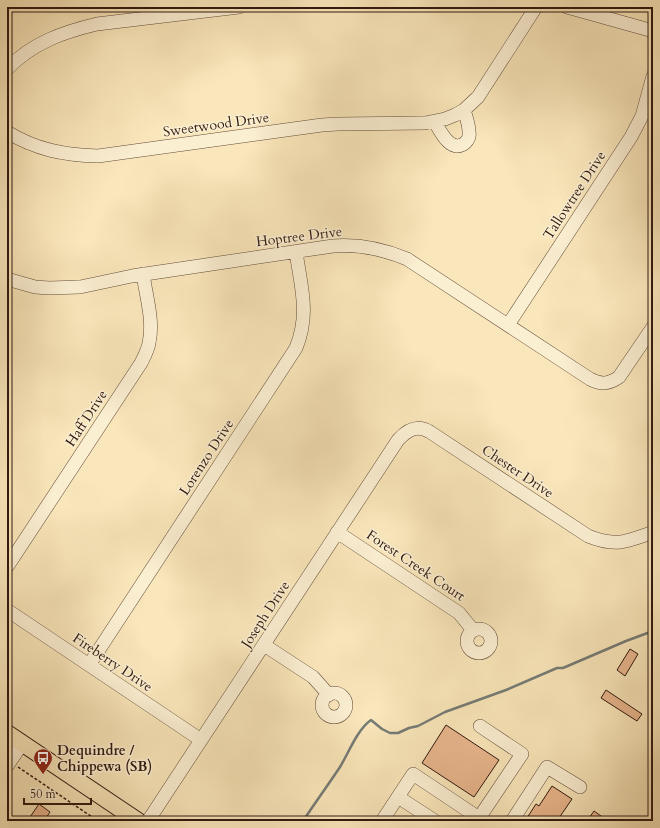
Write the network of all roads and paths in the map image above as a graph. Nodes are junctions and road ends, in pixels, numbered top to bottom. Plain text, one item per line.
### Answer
1 (239, 7) edge
2 (536, 7) edge
3 (567, 7) edge
4 (653, 31) edge
5 (7, 69) edge
6 (653, 76) edge
7 (464, 110) junction
8 (435, 122) junction
9 (7, 132) edge
10 (296, 252) junction
11 (143, 274) junction
12 (7, 279) edge
13 (508, 325) junction
14 (653, 327) edge
15 (413, 428) joint
16 (337, 532) junction
17 (653, 532) edge
18 (7, 567) edge
19 (7, 610) edge
20 (473, 630) dead end
21 (264, 645) junction
22 (89, 665) junction
23 (329, 695) dead end
24 (480, 726) dead end
25 (7, 733) edge
26 (201, 740) junction
27 (22, 744) junction
28 (11, 766) edge
29 (580, 787) dead end
30 (398, 797) junction
31 (478, 819) edge
32 (98, 821) edge
33 (138, 821) edge
34 (148, 821) edge
35 (382, 821) edge
36 (435, 821) edge
37 (512, 821) edge

1 - 5 street
2 - 7 street, Sweetwood Drive
3 - 4 street
6 - 13 street, Tallowtree Drive
7 - 8 street, Sweetwood Drive
7 - 8 street
8 - 9 street, Sweetwood Drive
10 - 11 street, Hoptree Drive
10 - 13 street, Hoptree Drive
10 - 22 street, Lorenzo Drive
11 - 12 street, Hoptree Drive
11 - 18 street, Haff Drive
13 - 14 street, Hoptree Drive
15 - 16 street, Joseph Drive
15 - 17 street, Chester Drive
16 - 20 street, Forest Creek Court
16 - 21 street, Joseph Drive
19 - 22 street, Fireberry Drive
21 - 23 street
21 - 26 street, Joseph Drive
22 - 26 street, Fireberry Drive
24 - 31 street
25 - 27 main road
26 - 34 street, Joseph Drive
27 - 28 street
27 - 33 main road
28 - 32 path
29 - 37 street
30 - 31 street
30 - 35 street
30 - 36 street

